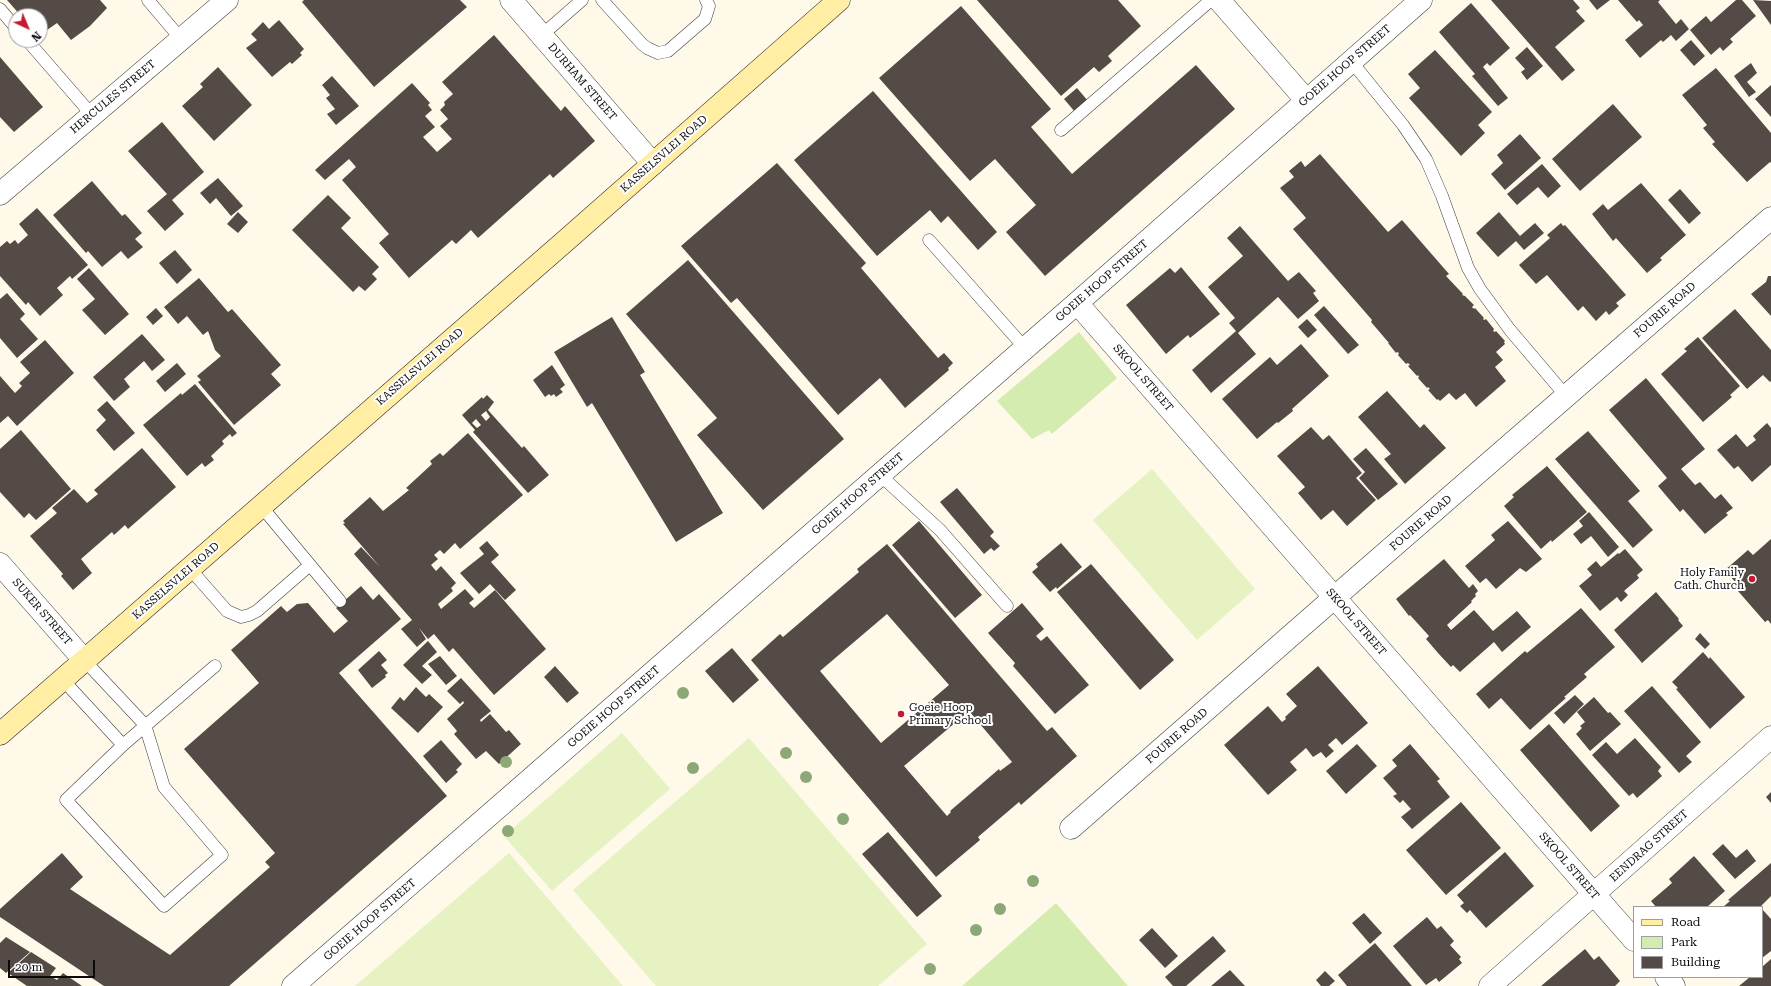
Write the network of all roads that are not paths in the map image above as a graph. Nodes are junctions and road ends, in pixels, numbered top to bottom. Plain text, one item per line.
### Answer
1 (148, 0) edge
2 (227, 0) edge
3 (511, 0) edge
4 (582, 0) edge
5 (602, 0) edge
6 (706, 0) edge
7 (840, 0) edge
8 (1212, 0) edge
9 (1219, 0) edge
10 (1421, 0) edge
11 (0, 9) edge
12 (8, 18) edge
13 (542, 35) junction
14 (181, 39) junction
15 (34, 48) edge
16 (1351, 61) junction
17 (1306, 100) junction
18 (92, 115) junction
19 (1061, 130) dead end
20 (653, 164) junction
21 (0, 194) edge
22 (1771, 218) edge
23 (929, 240) dead end
24 (1078, 303) junction
25 (1025, 348) junction
26 (1566, 396) junction
27 (880, 475) junction
28 (261, 506) junction
29 (0, 564) edge
30 (310, 565) junction
31 (190, 569) junction
32 (1335, 597) junction
33 (340, 601) dead end
34 (1007, 606) dead end
35 (85, 661) junction
36 (215, 666) dead end
37 (63, 680) junction
38 (146, 725) junction
39 (0, 734) edge
40 (1771, 738) edge
41 (123, 745) junction
42 (1071, 828) dead end
43 (1594, 895) junction
44 (1633, 939) edge
45 (1667, 978) edge
46 (293, 986) edge
47 (1490, 986) edge
48 (1674, 986) edge

1 - 14 lane
2 - 14 street, HERCULES STREET
3 - 13 street, DURHAM STREET
4 - 13 lane
5 - 6 lane
7 - 20 street, KASSELSVLEI ROAD
8 - 19 lane
9 - 17 street
10 - 16 street, GOEIE HOOP STREET
11 - 12 lane
13 - 20 street, DURHAM STREET
14 - 18 street, HERCULES STREET
15 - 18 lane
16 - 17 street, GOEIE HOOP STREET
16 - 26 lane
17 - 24 street, GOEIE HOOP STREET
18 - 21 street, HERCULES STREET
20 - 28 street, KASSELSVLEI ROAD
22 - 26 street, FOURIE ROAD
23 - 25 lane
24 - 25 street, GOEIE HOOP STREET
24 - 32 street, SKOOL STREET
25 - 27 street, GOEIE HOOP STREET
26 - 32 street, FOURIE ROAD
27 - 34 lane
27 - 46 street, GOEIE HOOP STREET
28 - 30 lane
28 - 31 street, KASSELSVLEI ROAD
29 - 35 street, SUKER STREET
30 - 31 lane
30 - 33 lane
31 - 35 street, KASSELSVLEI ROAD
32 - 42 street, FOURIE ROAD
32 - 43 street, SKOOL STREET
35 - 37 street, KASSELSVLEI ROAD
35 - 38 lane
36 - 38 lane
37 - 39 street, KASSELSVLEI ROAD
37 - 41 lane
38 - 41 lane
38 - 41 lane
40 - 43 street, EENDRAG STREET
43 - 44 street, SKOOL STREET
43 - 47 street, EENDRAG STREET
45 - 48 street

